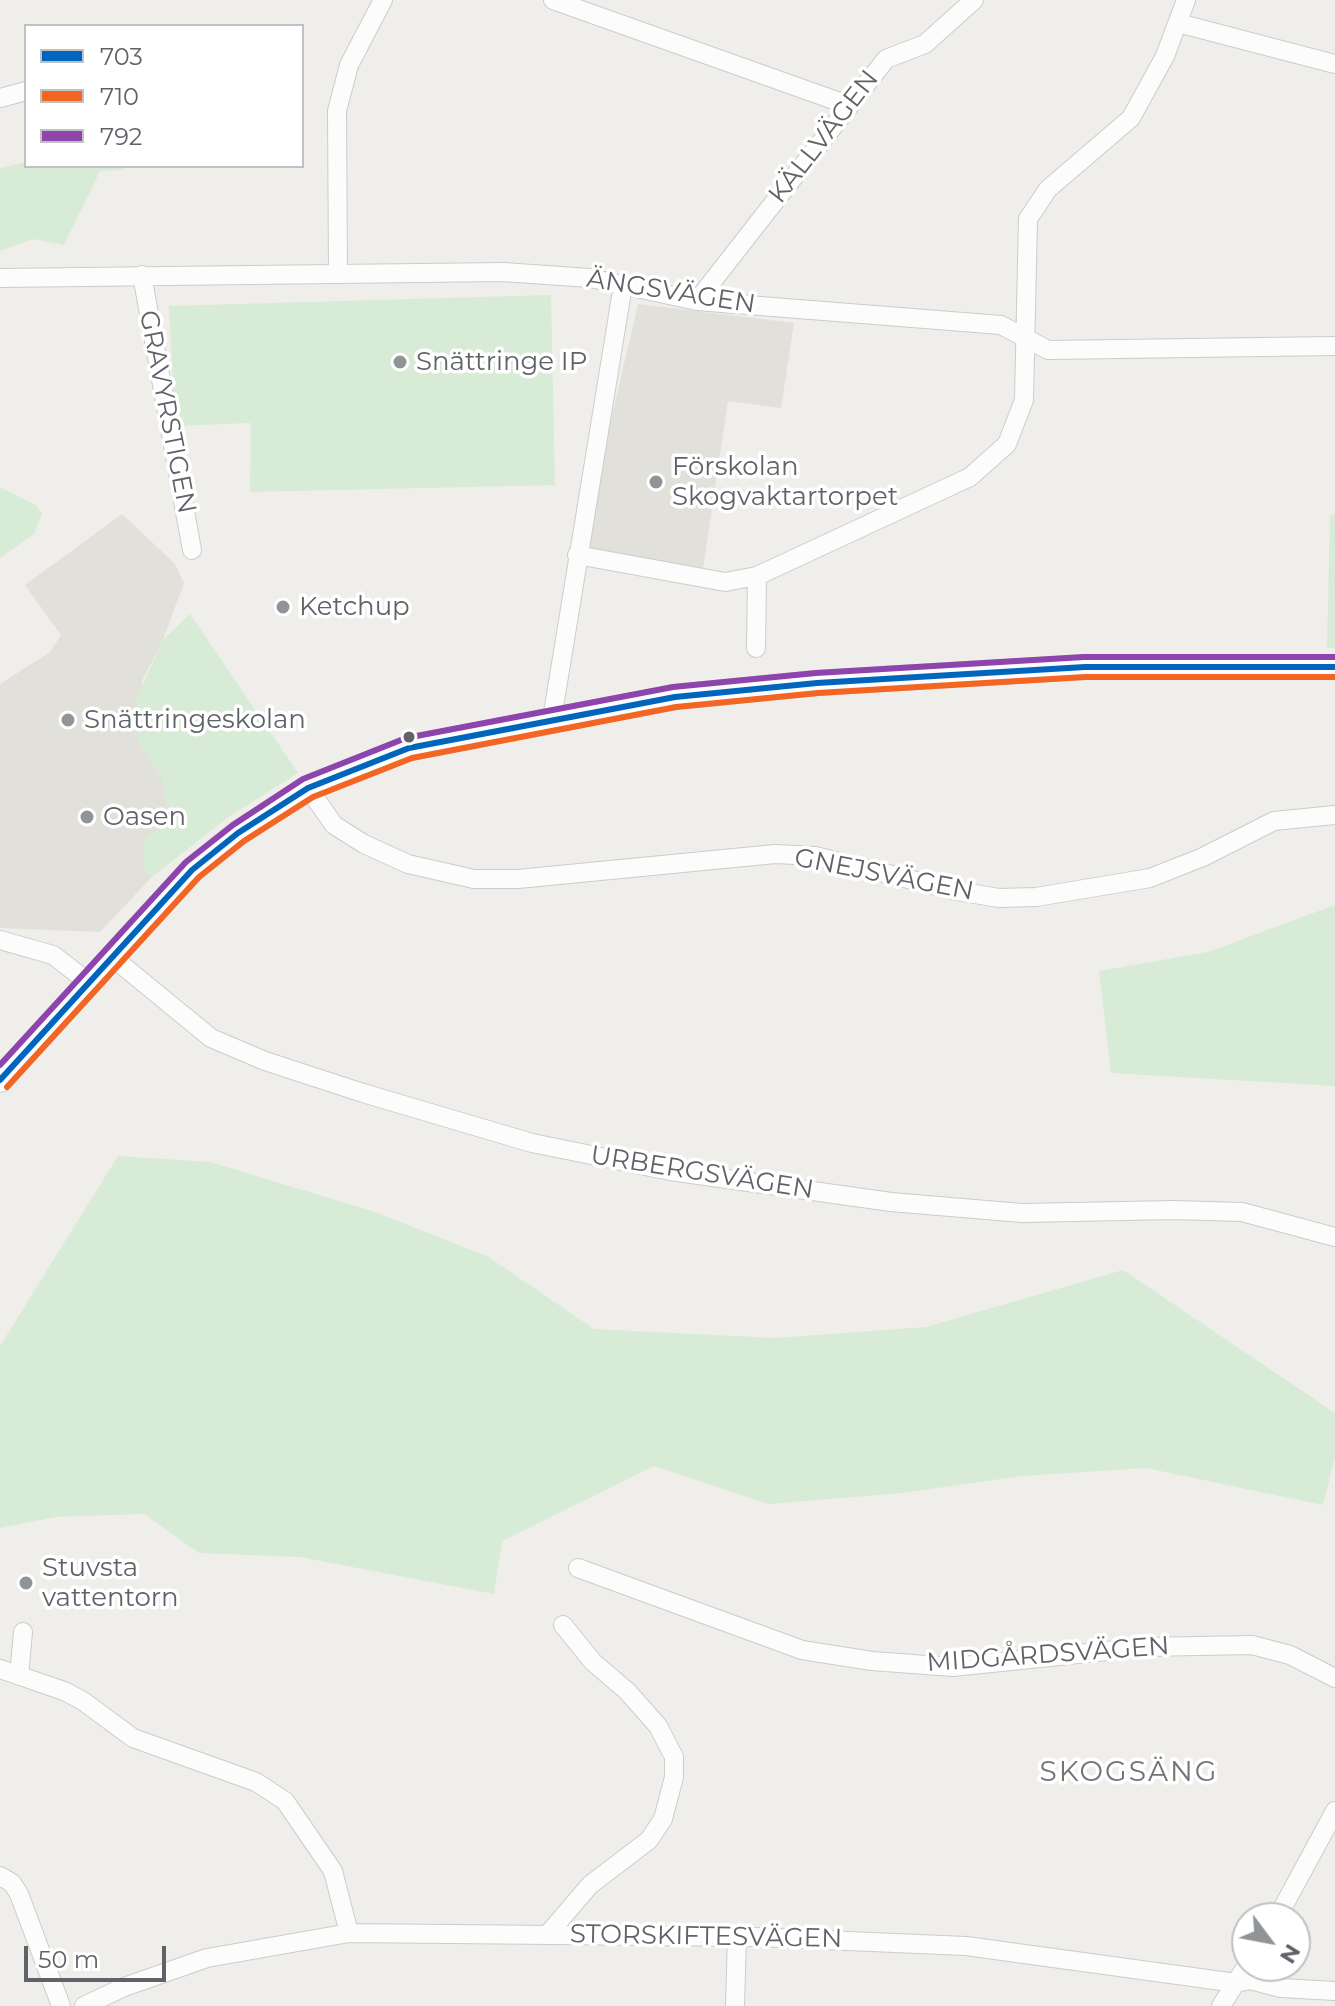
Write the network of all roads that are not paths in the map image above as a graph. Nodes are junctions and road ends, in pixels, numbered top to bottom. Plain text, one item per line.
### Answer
1 (383, 0) edge
2 (553, 0) edge
3 (974, 0) edge
4 (1186, 0) edge
5 (1178, 23) junction
6 (1335, 64) edge
7 (24, 92) edge
8 (0, 98) edge
9 (848, 105) junction
10 (338, 272) junction
11 (142, 275) junction
12 (0, 278) edge
13 (623, 285) junction
14 (697, 301) junction
15 (1025, 336) junction
16 (1335, 346) edge
17 (192, 550) dead end
18 (577, 555) junction
19 (757, 576) junction
20 (756, 648) dead end
21 (1335, 667) edge
22 (552, 719) junction
23 (308, 788) junction
24 (1335, 815) edge
25 (0, 940) edge
26 (111, 956) junction
27 (88, 982) junction
28 (0, 1080) edge
29 (1335, 1237) edge
30 (578, 1568) dead end
31 (563, 1625) dead end
32 (23, 1632) dead end
33 (0, 1669) edge
34 (19, 1676) junction
35 (1335, 1678) edge
36 (1335, 1811) edge
37 (0, 1876) edge
38 (1286, 1902) edge
39 (349, 1933) junction
40 (548, 1934) junction
41 (737, 1937) junction
42 (1236, 1983) junction
43 (1335, 1991) edge
44 (61, 2006) edge
45 (84, 2006) edge
46 (735, 2006) edge
47 (1221, 2006) edge

1 - 10 street
2 - 9 street
3 - 9 street, KÄLLVÄGEN
4 - 5 street
5 - 6 street
5 - 15 street
7 - 8 street
9 - 14 street, KÄLLVÄGEN
10 - 11 street, ÄNGSVÄGEN
10 - 13 street, ÄNGSVÄGEN
11 - 12 street, ÄNGSVÄGEN
11 - 17 street, GRAVYRSTIGEN
13 - 14 street, ÄNGSVÄGEN
13 - 18 street
14 - 15 street, ÄNGSVÄGEN
15 - 16 street, ÄNGSVÄGEN
15 - 19 street
18 - 19 street
18 - 22 street
19 - 20 street
21 - 22 street
22 - 23 street
23 - 24 street, GNEJSVÄGEN
23 - 26 street
25 - 27 street
26 - 27 street
26 - 29 street, URBERGSVÄGEN
27 - 28 street
30 - 35 street, MIDGÅRDSVÄGEN
31 - 40 street
32 - 34 street
33 - 34 street
34 - 39 street
36 - 38 street
37 - 44 street
39 - 40 street, STORSKIFTESVÄGEN
39 - 45 street, STORSKIFTESVÄGEN
40 - 41 street, STORSKIFTESVÄGEN
41 - 42 street, STORSKIFTESVÄGEN
41 - 46 street
42 - 43 street, STORSKIFTESVÄGEN
42 - 47 street

